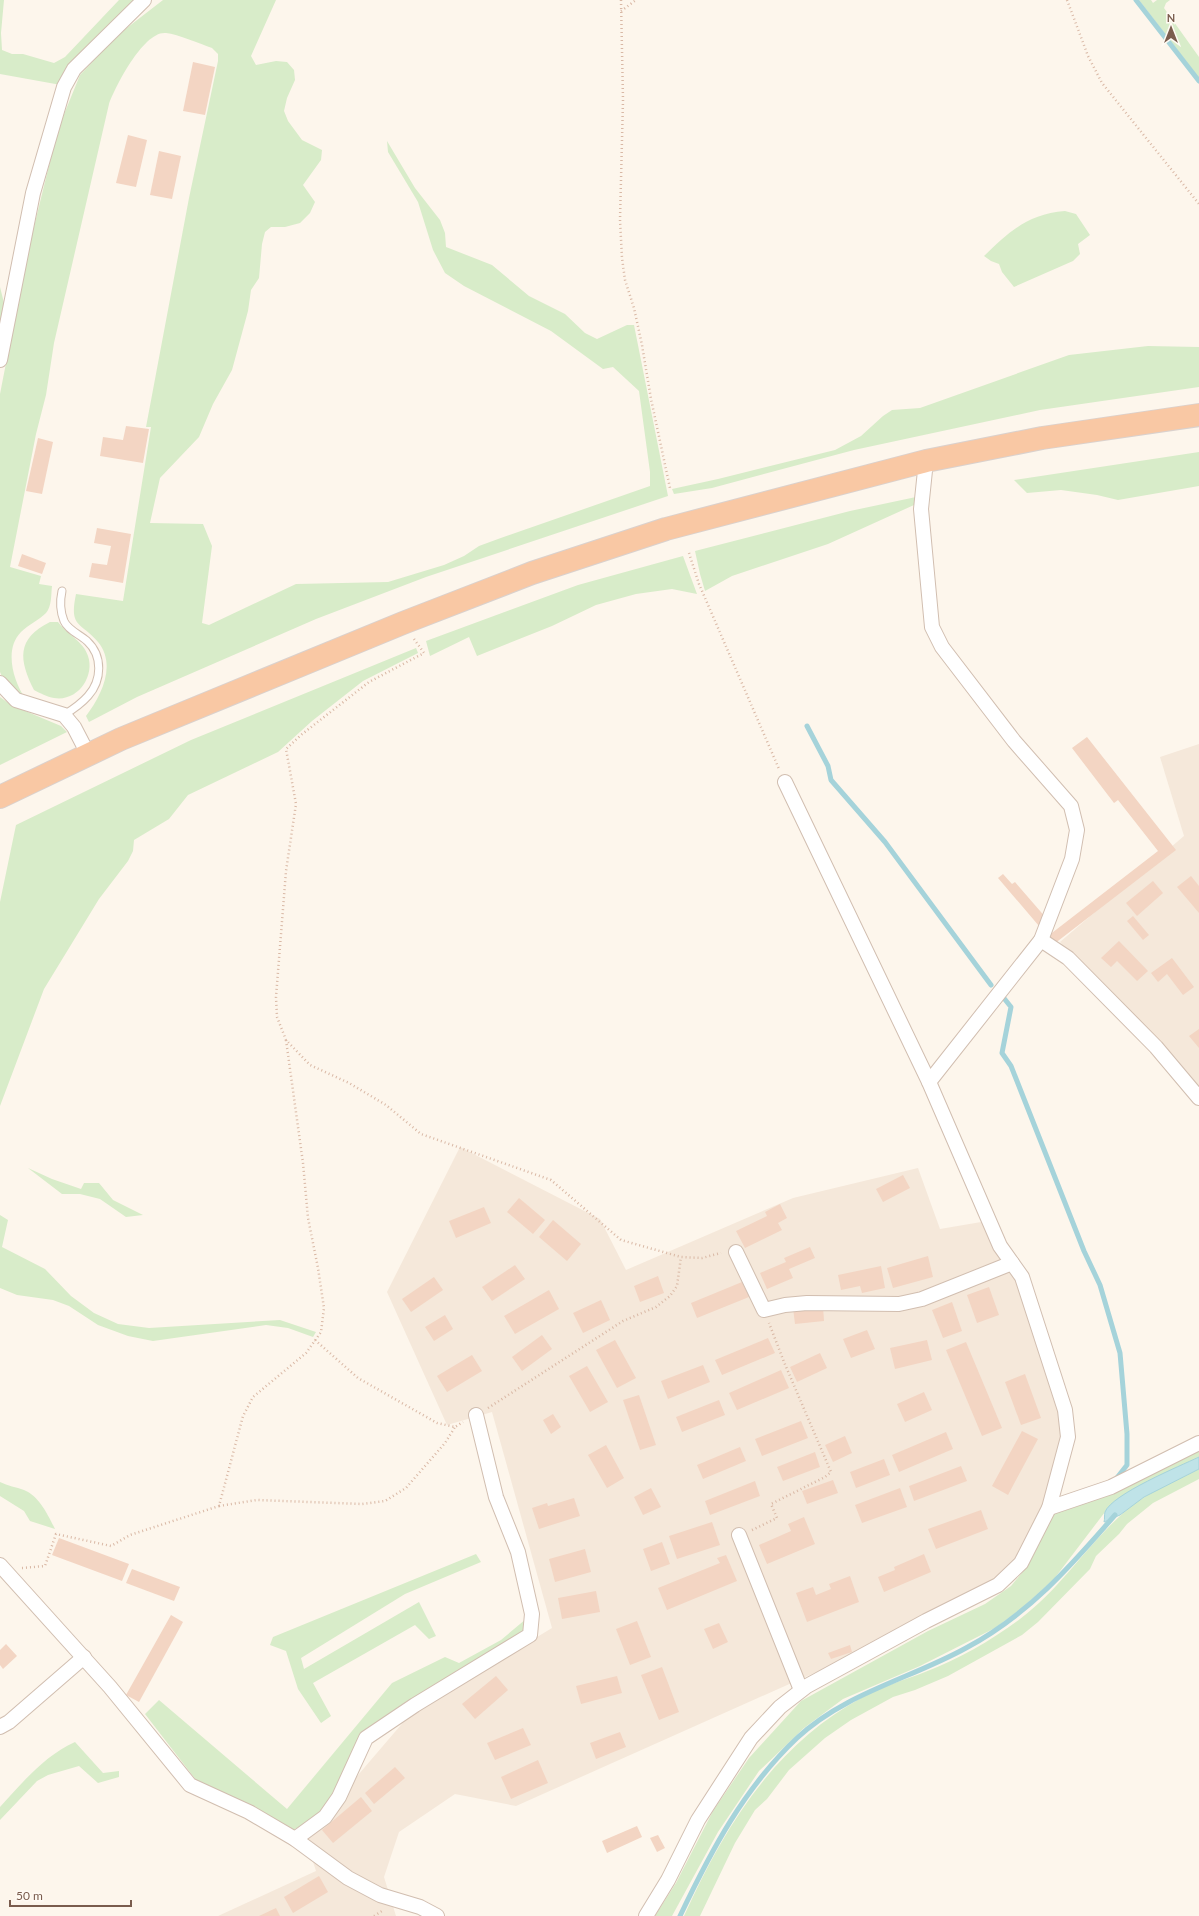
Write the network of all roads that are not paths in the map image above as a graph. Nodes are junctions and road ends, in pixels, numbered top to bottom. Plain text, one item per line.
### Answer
1 (144, 0) edge
2 (0, 360) edge
3 (1199, 415) edge
4 (926, 461) junction
5 (62, 591) dead end
6 (0, 683) edge
7 (64, 715) junction
8 (88, 754) junction
9 (785, 782) road end
10 (0, 797) edge
11 (1041, 940) junction
12 (929, 1082) junction
13 (1199, 1098) edge
14 (736, 1252) road end
15 (1012, 1264) junction
16 (476, 1416) road end
17 (1199, 1443) edge
18 (1049, 1508) junction
19 (739, 1535) road end
20 (2, 1567) edge
21 (84, 1658) junction
22 (801, 1690) junction
23 (0, 1727) edge
24 (295, 1839) junction
25 (437, 1916) edge
26 (646, 1916) edge

1 - 2 street
3 - 4 highway
4 - 8 highway
4 - 11 street
5 - 7 lane
6 - 7 street
7 - 8 street
8 - 10 highway
9 - 12 street
11 - 12 street
11 - 13 street
12 - 15 street
14 - 15 street
15 - 18 street
16 - 24 street
17 - 18 street
18 - 22 street
19 - 22 street
20 - 21 street
21 - 23 street
21 - 24 street
22 - 26 street
24 - 25 street

